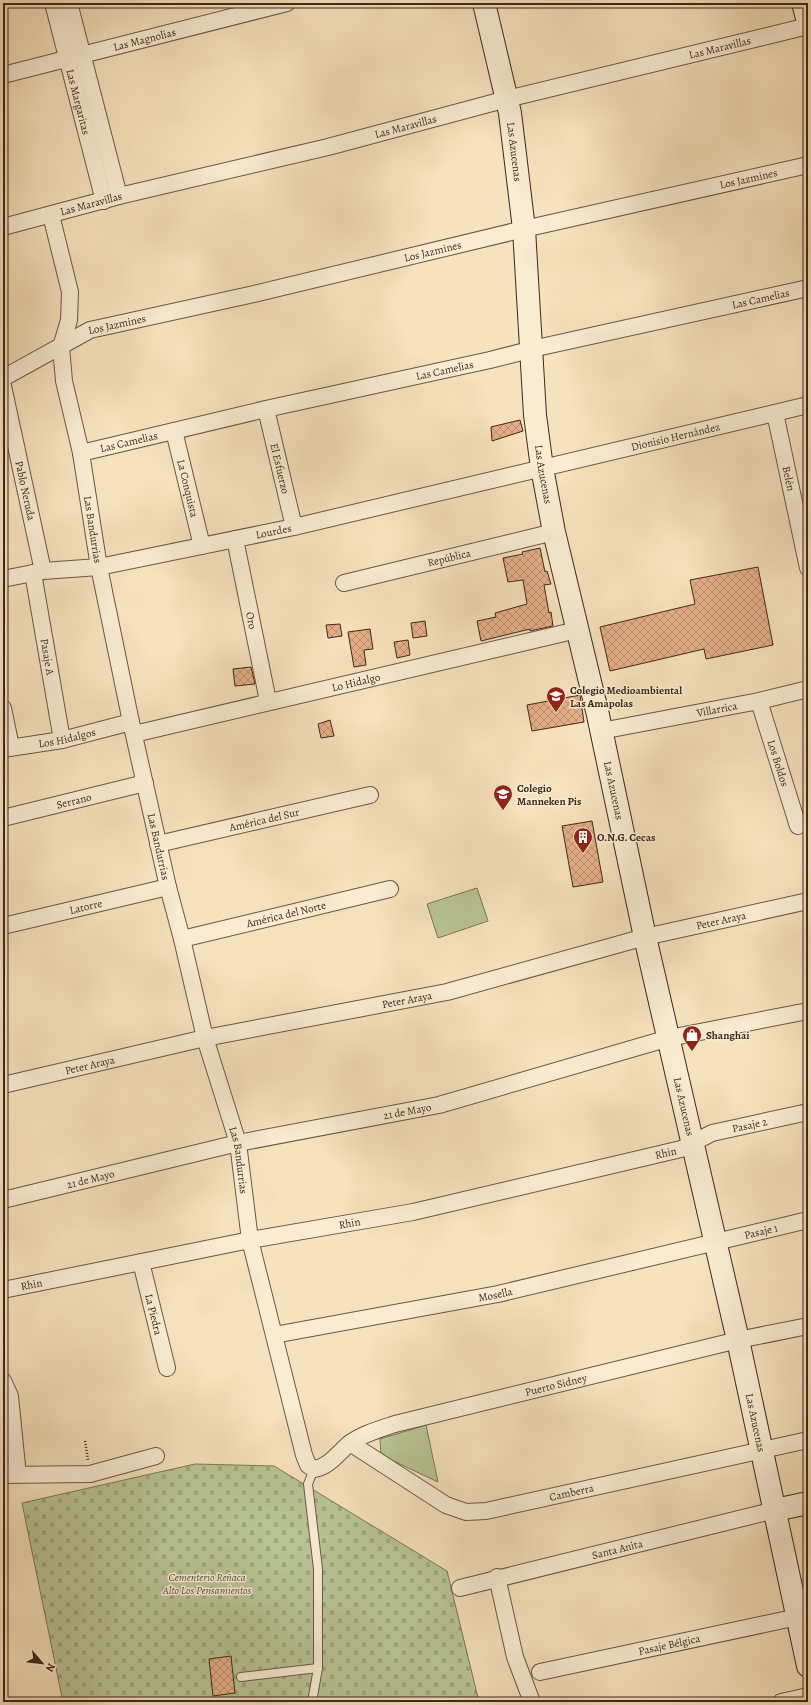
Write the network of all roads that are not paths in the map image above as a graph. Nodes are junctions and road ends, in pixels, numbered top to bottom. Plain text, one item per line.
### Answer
1 (53, 3) edge
2 (69, 3) edge
3 (287, 3) edge
4 (484, 3) edge
5 (803, 3) edge
6 (808, 22) edge
7 (808, 26) edge
8 (75, 56) junction
9 (3, 75) edge
10 (508, 99) junction
11 (808, 166) edge
12 (119, 196) junction
13 (104, 201) junction
14 (51, 215) junction
15 (3, 227) edge
16 (524, 229) junction
17 (808, 288) edge
18 (61, 348) junction
19 (531, 349) junction
20 (3, 378) edge
21 (3, 386) edge
22 (808, 405) edge
23 (266, 409) junction
24 (775, 412) junction
25 (174, 430) junction
26 (81, 453) junction
27 (542, 468) junction
28 (294, 528) junction
29 (554, 532) junction
30 (235, 539) junction
31 (202, 546) junction
32 (99, 567) junction
33 (808, 568) edge
34 (38, 572) junction
35 (3, 579) edge
36 (344, 583) dead end
37 (577, 630) junction
38 (808, 690) edge
39 (268, 701) junction
40 (759, 701) junction
41 (3, 708) edge
42 (132, 728) junction
43 (601, 731) junction
44 (62, 740) junction
45 (7, 748) edge
46 (144, 783) junction
47 (370, 795) dead end
48 (3, 818) edge
49 (798, 826) dead end
50 (158, 844) junction
51 (168, 887) junction
52 (390, 889) dead end
53 (808, 901) edge
54 (3, 926) edge
55 (645, 937) junction
56 (182, 939) junction
57 (808, 1010) edge
58 (205, 1038) junction
59 (669, 1038) junction
60 (3, 1085) edge
61 (808, 1112) edge
62 (238, 1143) junction
63 (693, 1144) junction
64 (3, 1200) edge
65 (808, 1220) edge
66 (250, 1240) junction
67 (714, 1242) junction
68 (141, 1262) junction
69 (3, 1290) edge
70 (808, 1326) edge
71 (274, 1335) junction
72 (738, 1340) junction
73 (167, 1368) dead end
74 (3, 1381) edge
75 (808, 1440) edge
76 (350, 1443) junction
77 (761, 1451) junction
78 (156, 1456) dead end
79 (3, 1470) edge
80 (314, 1470) junction
81 (3, 1475) edge
82 (808, 1503) edge
83 (775, 1510) junction
84 (497, 1577) junction
85 (460, 1588) dead end
86 (803, 1615) edge
87 (808, 1666) edge
88 (318, 1668) junction
89 (540, 1672) dead end
90 (241, 1677) dead end
91 (808, 1696) edge
92 (312, 1702) edge
93 (532, 1702) edge
94 (781, 1702) edge

1 - 8 street, Las Margaritas
2 - 8 street, Las Margaritas
3 - 8 street, Las Magnolias
4 - 10 street, Las Azucenas
5 - 6 street
7 - 10 street, Las Maravillas
8 - 9 street, Las Magnolias
8 - 12 street, Las Margaritas
8 - 13 street, Las Margaritas
10 - 12 street, Las Maravillas
10 - 16 street, Las Azucenas
11 - 16 street, Los Jazmines
12 - 13 street, Las Maravillas
13 - 14 street, Las Maravillas
14 - 15 street, Las Maravillas
14 - 18 street, Las Bandurrias
16 - 18 street, Los Jazmines
16 - 19 street, Las Azucenas
17 - 19 street, Las Camelias
18 - 20 street, Los Jazmines
18 - 26 street, Las Bandurrias
19 - 23 street, Las Camelias
19 - 27 street, Las Azucenas
21 - 34 street, Pablo Neruda
22 - 24 street, Dionisio Hernández
23 - 25 street, Las Camelias
23 - 28 street, El Esfuerzo
24 - 27 street, Dionisio Hernández
24 - 33 street, Belén
25 - 26 street, Las Camelias
25 - 31 street, La Conquista
26 - 32 street, Las Bandurrias
27 - 28 street, Lourdes
27 - 29 street, Las Azucenas
28 - 30 street, Lourdes
29 - 36 street, República
29 - 37 street, Las Azucenas
30 - 31 street, Lourdes
30 - 39 street, Oro
31 - 32 street, Lourdes
32 - 34 street, Lourdes
32 - 42 street, Las Bandurrias
34 - 35 street, Lourdes
34 - 44 street, Pasaje A
37 - 39 street, Lo Hidalgo
37 - 43 street, Las Azucenas
38 - 40 street, Villarrica
39 - 42 street, Lo Hidalgo
40 - 43 street, Villarrica
40 - 49 street, Los Boldos
41 - 45 street
42 - 44 street, Los Hidalgos
42 - 46 street, Las Bandurrias
43 - 55 street, Las Azucenas
44 - 45 street, Los Hidalgos
46 - 48 street, Serrano
46 - 50 street, Las Bandurrias
47 - 50 street, América del Sur
50 - 51 street, Las Bandurrias
51 - 54 street, Latorre
51 - 56 street, Las Bandurrias
52 - 56 street, América del Norte
53 - 55 street, Peter Araya
55 - 58 street, Peter Araya
55 - 59 street, Las Azucenas
56 - 58 street, Las Bandurrias
57 - 59 street, 21 de Mayo
58 - 60 street, Peter Araya
58 - 62 street, Las Bandurrias
59 - 62 street, 21 de Mayo
59 - 63 street, Las Azucenas
61 - 63 street, Pasaje 2
62 - 64 street, 21 de Mayo
62 - 66 street, Las Bandurrias
63 - 66 street, Rhin
63 - 67 street, Las Azucenas
65 - 67 street, Pasaje 1
66 - 68 street, Rhin
66 - 71 street, Las Bandurrias
67 - 71 street, Mosella
67 - 72 street, Las Azucenas
68 - 69 street, Rhin
68 - 73 street, La Piedra
70 - 72 street, Puerto Sidney
71 - 80 street, Las Bandurrias
72 - 76 street, Puerto Sidney
72 - 77 street, Las Azucenas
74 - 79 street
75 - 77 street, Camberra
76 - 77 street, Camberra
76 - 80 street, Puerto Sidney
77 - 83 street, Las Azucenas
78 - 81 street
80 - 88 lane
82 - 83 street
83 - 84 street, Santa Anita
83 - 86 street, Las Azucenas
84 - 85 street, Santa Anita
84 - 93 street
86 - 87 street, Las Azucenas
86 - 89 street, Pasaje Bélgica
88 - 90 lane
88 - 92 lane
91 - 94 street

